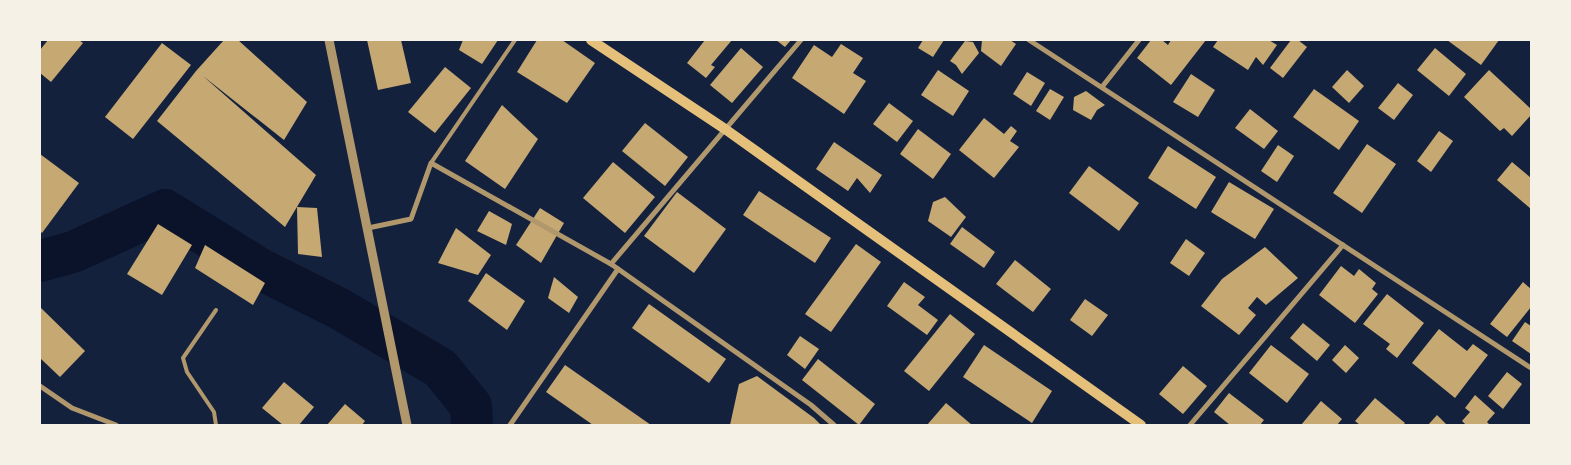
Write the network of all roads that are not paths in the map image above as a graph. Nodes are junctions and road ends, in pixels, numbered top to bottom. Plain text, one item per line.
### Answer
1 (329, 40) edge
2 (515, 40) edge
3 (591, 40) edge
4 (802, 40) edge
5 (1029, 40) edge
6 (1138, 40) edge
7 (1102, 87) junction
8 (725, 129) junction
9 (431, 163) junction
10 (368, 228) junction
11 (1343, 244) junction
12 (611, 264) junction
13 (618, 269) junction
14 (216, 310) dead end
15 (1531, 368) edge
16 (40, 386) edge
17 (116, 425) edge
18 (216, 425) edge
19 (407, 425) edge
20 (510, 425) edge
21 (834, 425) edge
22 (1141, 425) edge
23 (1190, 425) edge

1 - 10 street
2 - 9 lane
3 - 8 main road
4 - 8 street
5 - 7 street
6 - 7 street
7 - 11 street
8 - 12 street
8 - 22 main road
9 - 10 street
9 - 12 street
10 - 19 street
11 - 15 street
11 - 23 street
12 - 13 street
13 - 20 street
13 - 21 street
14 - 18 lane
16 - 17 street

